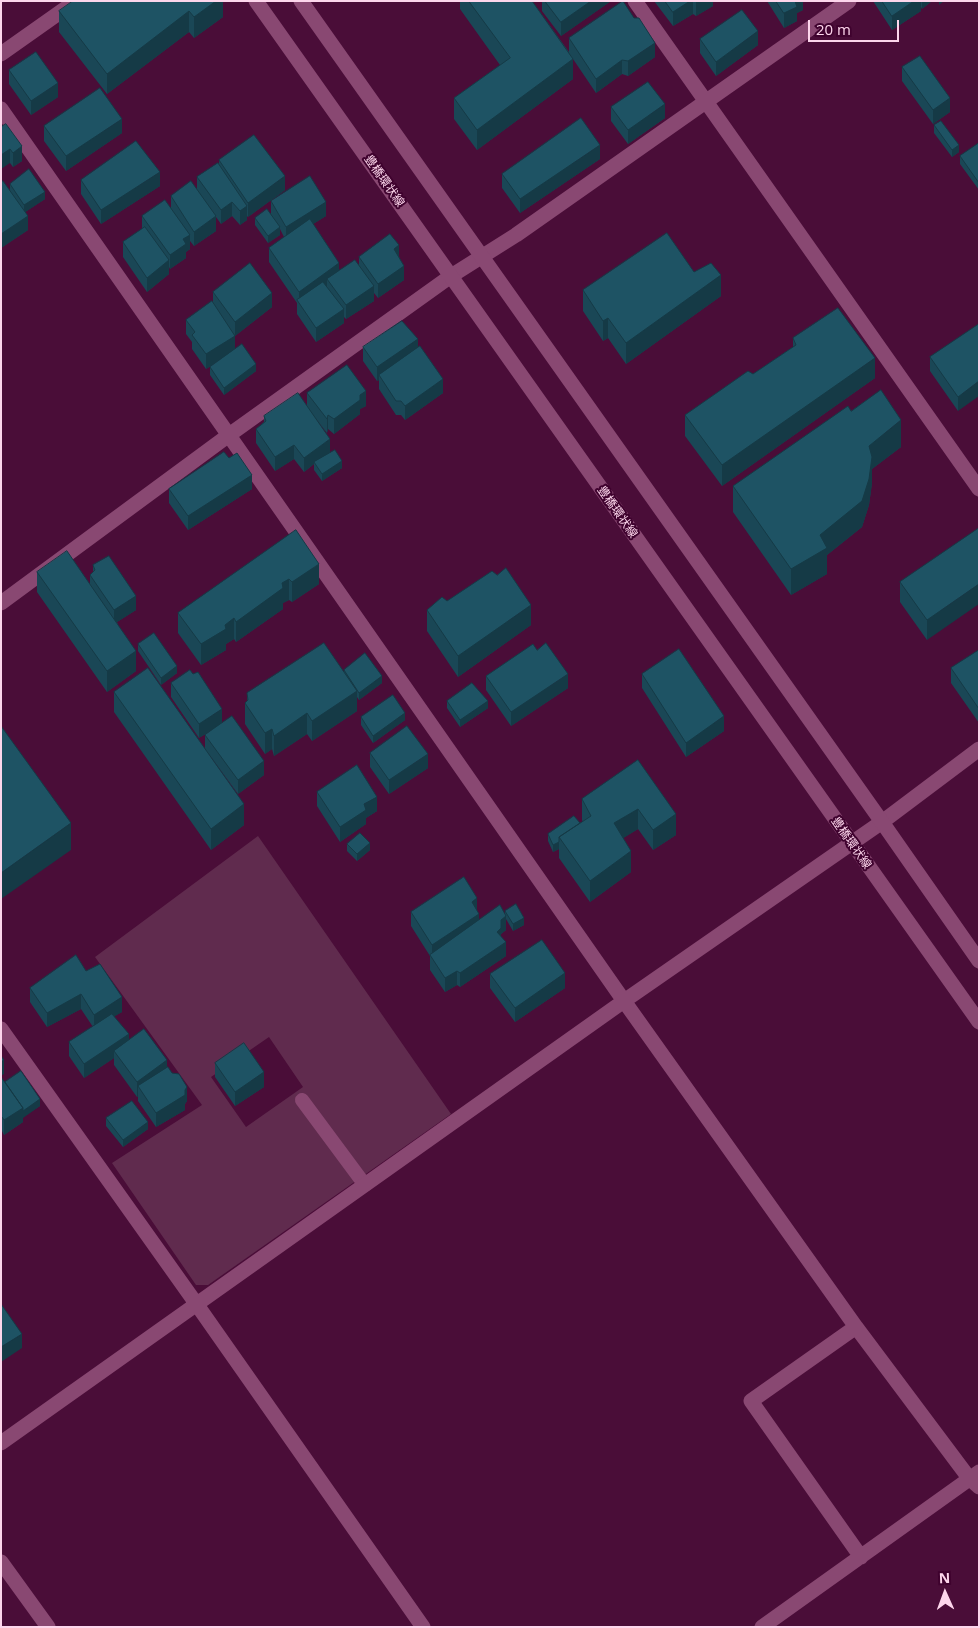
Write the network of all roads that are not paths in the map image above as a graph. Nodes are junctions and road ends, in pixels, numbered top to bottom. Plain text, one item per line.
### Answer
1 (76, 1) edge
2 (256, 1) edge
3 (301, 1) edge
4 (635, 1) edge
5 (849, 1) edge
6 (1, 54) edge
7 (706, 102) junction
8 (1, 109) edge
9 (482, 257) junction
10 (451, 276) junction
11 (229, 435) junction
12 (979, 488) edge
13 (1, 603) edge
14 (979, 749) edge
15 (882, 822) junction
16 (851, 843) junction
17 (979, 961) edge
18 (624, 1001) junction
19 (979, 1022) edge
20 (1, 1029) edge
21 (302, 1100) dead end
22 (364, 1185) junction
23 (197, 1304) junction
24 (856, 1327) junction
25 (1, 1443) edge
26 (976, 1479) edge
27 (861, 1557) junction
28 (1, 1562) edge
29 (48, 1627) edge
30 (423, 1627) edge
31 (762, 1627) edge

1 - 6 street
2 - 10 street, 豊橋環状線
3 - 9 street
4 - 7 street
5 - 7 street
7 - 9 street
7 - 12 street
8 - 11 street
9 - 10 street
9 - 15 street
10 - 11 street
10 - 16 street, 豊橋環状線
11 - 13 street
11 - 18 street
14 - 15 street
15 - 16 street
15 - 17 street
16 - 18 street
16 - 19 street, 豊橋環状線
18 - 22 street
18 - 24 street
20 - 23 street
21 - 22 lane
22 - 23 street
23 - 25 street
23 - 30 street
24 - 26 street
24 - 27 street
26 - 27 street
27 - 31 street
28 - 29 street

